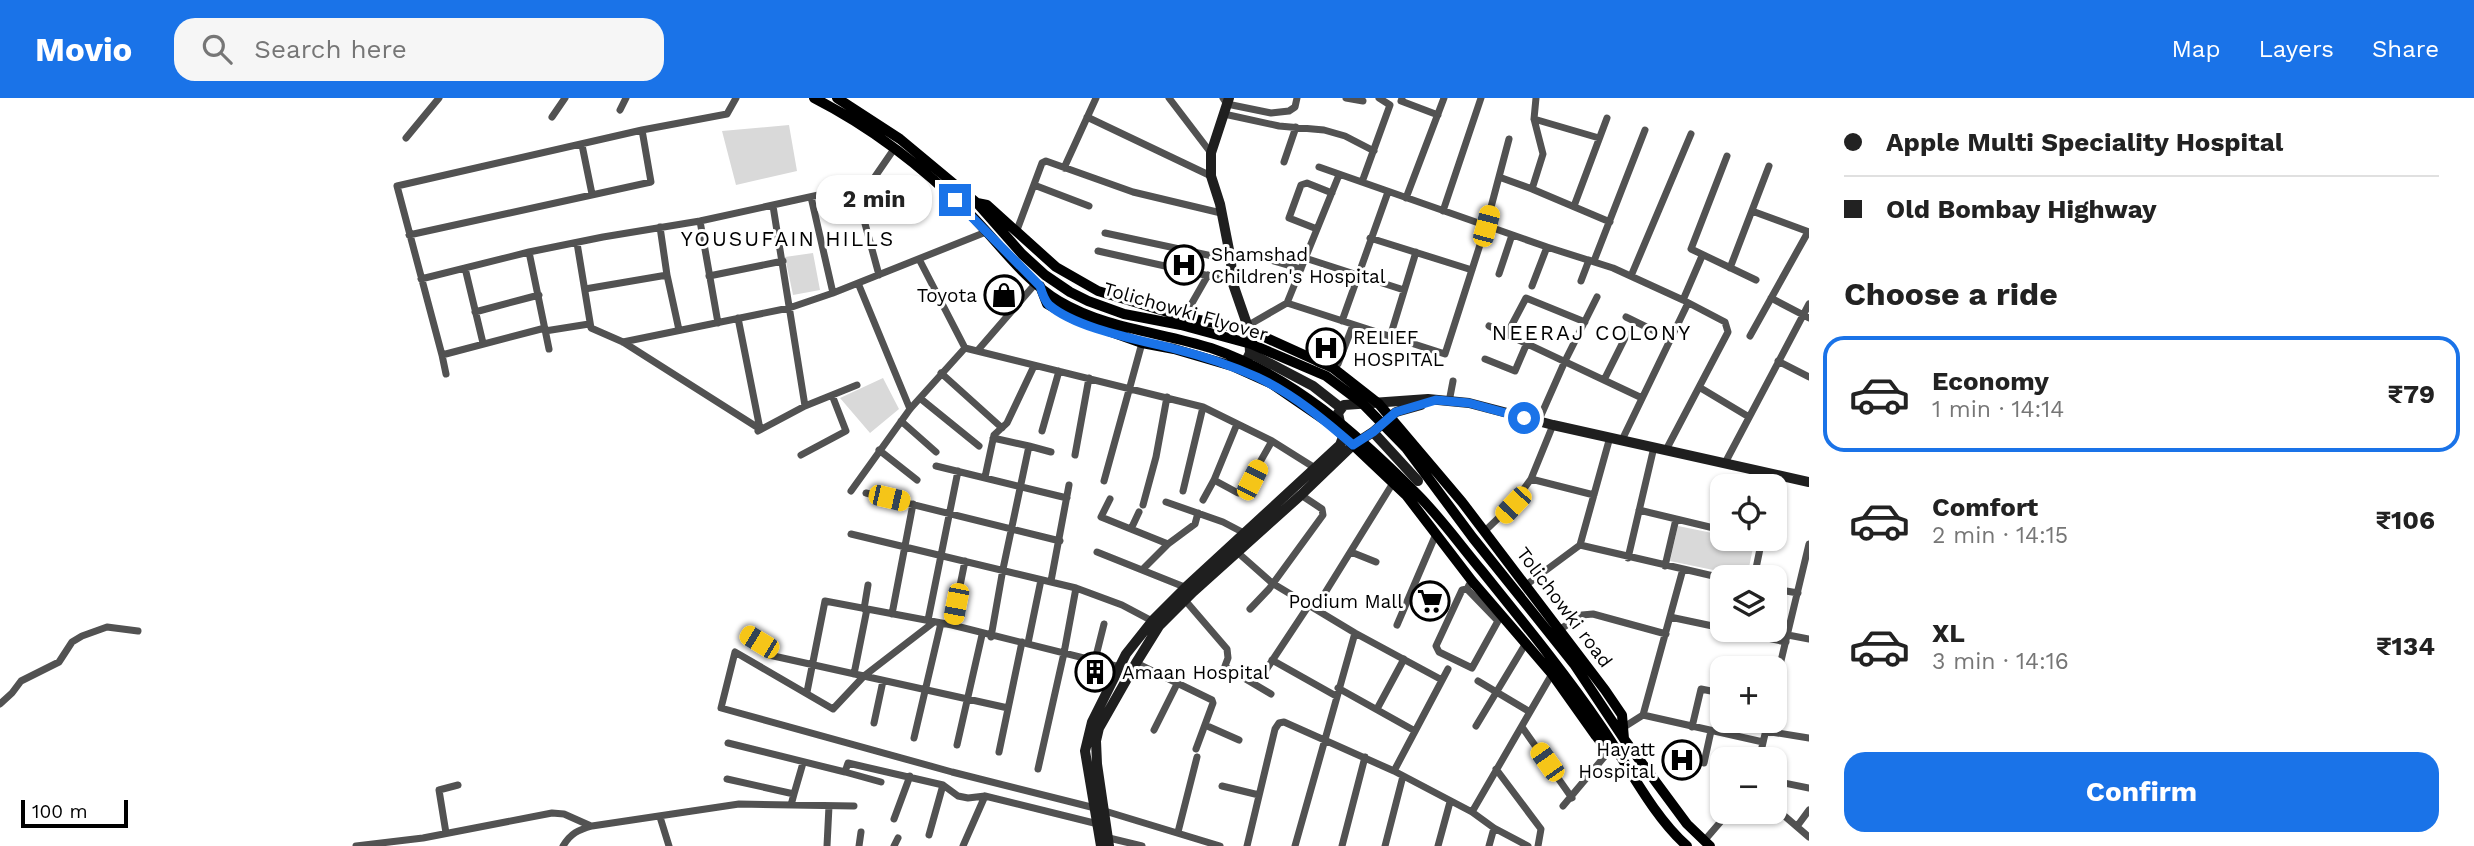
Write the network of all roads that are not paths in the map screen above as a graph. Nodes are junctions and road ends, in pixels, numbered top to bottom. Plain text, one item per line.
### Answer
1 (439, 98) edge
2 (565, 98) edge
3 (626, 98) edge
4 (736, 98) edge
5 (814, 98) edge
6 (837, 98) edge
7 (1096, 98) edge
8 (1169, 98) edge
9 (1297, 98) edge
10 (1346, 98) edge
11 (1380, 98) edge
12 (1402, 98) edge
13 (1444, 98) edge
14 (1482, 98) edge
15 (1536, 98) edge
16 (1363, 101) dead end
17 (1226, 103) edge
18 (620, 110) dead end
19 (1438, 115) junction
20 (552, 117) dead end
21 (1087, 117) junction
22 (1607, 118) dead end
23 (1534, 119) junction
24 (1296, 127) junction
25 (642, 130) junction
26 (1645, 130) dead end
27 (1690, 134) dead end
28 (406, 138) dead end
29 (1599, 138) junction
30 (1510, 139) dead end
31 (582, 145) junction
32 (894, 149) junction
33 (1374, 151) junction
34 (1211, 153) junction
35 (1727, 156) dead end
36 (1284, 162) dead end
37 (1769, 166) dead end
38 (1319, 167) dead end
39 (1064, 168) junction
40 (1339, 175) junction
41 (1211, 176) junction
42 (1499, 177) junction
43 (1362, 182) junction
44 (1034, 185) junction
45 (855, 187) junction
46 (1532, 189) junction
47 (1388, 192) junction
48 (1332, 193) junction
49 (592, 194) junction
50 (811, 197) junction
51 (1406, 198) junction
52 (977, 203) junction
53 (773, 206) junction
54 (1089, 206) dead end
55 (1574, 206) junction
56 (1443, 211) junction
57 (1752, 211) junction
58 (1221, 213) junction
59 (700, 221) junction
60 (1610, 222) junction
61 (1486, 226) junction
62 (660, 227) junction
63 (990, 228) junction
64 (1317, 229) junction
65 (1017, 230) junction
66 (1808, 232) edge
67 (1105, 233) dead end
68 (409, 234) junction
69 (1512, 235) junction
70 (1370, 238) junction
71 (577, 243) junction
72 (1546, 247) junction
73 (1098, 251) dead end
74 (529, 252) junction
75 (1416, 253) junction
76 (1702, 256) junction
77 (1264, 258) dead end
78 (1305, 258) junction
79 (919, 259) junction
80 (1231, 260) junction
81 (783, 261) junction
82 (1592, 261) junction
83 (464, 268) junction
84 (1730, 268) junction
85 (1301, 269) junction
86 (1472, 271) junction
87 (1499, 274) dead end
88 (667, 275) junction
89 (879, 275) junction
90 (1208, 275) junction
91 (1357, 275) junction
92 (709, 276) junction
93 (1631, 276) junction
94 (421, 279) junction
95 (1756, 280) dead end
96 (1232, 281) junction
97 (1581, 281) dead end
98 (858, 283) junction
99 (1038, 284) junction
100 (1532, 286) dead end
101 (585, 289) junction
102 (1404, 290) junction
103 (833, 293) junction
104 (539, 295) junction
105 (1597, 297) dead end
106 (1771, 298) junction
107 (1686, 301) junction
108 (1287, 303) junction
109 (1809, 304) edge
110 (789, 308) junction
111 (475, 312) junction
112 (1806, 316) edge
113 (1184, 317) junction
114 (1626, 317) dead end
115 (738, 318) junction
116 (1342, 321) junction
117 (1585, 322) junction
118 (718, 323) junction
119 (589, 324) junction
120 (1353, 325) junction
121 (1489, 326) dead end
122 (1248, 328) junction
123 (545, 329) junction
124 (679, 330) junction
125 (1507, 334) junction
126 (1627, 334) dead end
127 (1750, 336) dead end
128 (1390, 337) junction
129 (1671, 340) junction
130 (622, 342) junction
131 (482, 343) junction
132 (1142, 343) junction
133 (1527, 344) junction
134 (965, 348) junction
135 (549, 349) dead end
136 (978, 350) junction
137 (1250, 353) junction
138 (442, 355) junction
139 (1485, 359) dead end
140 (1564, 360) junction
141 (1778, 361) junction
142 (1034, 366) junction
143 (1333, 368) junction
144 (1242, 370) junction
145 (1059, 371) junction
146 (942, 373) junction
147 (446, 374) dead end
148 (1809, 377) edge
149 (1089, 378) junction
150 (1604, 380) junction
151 (1453, 381) dead end
152 (857, 385) dead end
153 (1699, 387) junction
154 (1128, 388) junction
155 (832, 395) junction
156 (1167, 397) junction
157 (922, 398) junction
158 (1642, 398) junction
159 (1436, 400) junction
160 (1449, 402) junction
161 (1379, 404) junction
162 (805, 406) junction
163 (1203, 407) junction
164 (1341, 408) junction
165 (910, 409) junction
166 (1391, 416) junction
167 (1749, 417) junction
168 (901, 421) junction
169 (1538, 422) junction
170 (1237, 424) junction
171 (1553, 425) junction
172 (1002, 428) junction
173 (758, 430) junction
174 (1042, 431) dead end
175 (1373, 432) junction
176 (1343, 437) junction
177 (1610, 437) junction
178 (993, 438) junction
179 (1622, 440) junction
180 (1272, 441) junction
181 (1353, 445) junction
182 (979, 446) dead end
183 (1029, 446) junction
184 (1654, 447) junction
185 (879, 450) junction
186 (1666, 450) junction
187 (1051, 452) dead end
188 (936, 453) dead end
189 (801, 455) dead end
190 (1075, 455) dead end
191 (1725, 463) junction
192 (1431, 465) junction
193 (936, 466) dead end
194 (1315, 468) junction
195 (958, 471) junction
196 (1771, 474) edge
197 (985, 477) junction
198 (1787, 477) edge
199 (1531, 479) junction
200 (917, 480) dead end
201 (1214, 480) junction
202 (1104, 481) dead end
203 (1418, 481) junction
204 (1809, 482) edge
205 (1393, 483) junction
206 (1069, 485) dead end
207 (1021, 488) junction
208 (1183, 491) dead end
209 (850, 492) dead end
210 (866, 493) dead end
211 (1301, 495) junction
212 (1406, 495) junction
213 (1594, 495) junction
214 (1067, 498) junction
215 (1110, 499) dead end
216 (1203, 500) dead end
217 (1166, 502) dead end
218 (913, 504) junction
219 (1639, 510) junction
220 (950, 513) junction
221 (1198, 513) junction
222 (1676, 519) junction
223 (1710, 527) edge
224 (1489, 528) dead end
225 (1012, 529) junction
226 (1131, 529) junction
227 (1244, 533) junction
228 (851, 534) dead end
229 (1436, 534) junction
230 (1060, 541) junction
231 (1168, 544) junction
232 (1809, 544) edge
233 (1580, 545) junction
234 (904, 547) junction
235 (1234, 548) junction
236 (1097, 552) dead end
237 (1352, 552) junction
238 (940, 556) junction
239 (1628, 558) junction
240 (965, 561) junction
241 (1376, 562) dead end
242 (1665, 566) junction
243 (1003, 569) junction
244 (1143, 569) junction
245 (1684, 569) junction
246 (1710, 575) edge
247 (1041, 580) junction
248 (1051, 581) junction
249 (1272, 583) junction
250 (868, 585) dead end
251 (1469, 585) junction
252 (1526, 585) junction
253 (1076, 588) junction
254 (1189, 589) junction
255 (1787, 591) edge
256 (1798, 593) junction
257 (1184, 600) junction
258 (1312, 607) junction
259 (866, 609) junction
260 (1250, 609) dead end
261 (892, 614) junction
262 (1670, 617) junction
263 (1500, 618) junction
264 (934, 622) junction
265 (1156, 623) junction
266 (1104, 624) dead end
267 (952, 625) junction
268 (1396, 625) dead end
269 (1710, 625) edge
270 (1559, 630) junction
271 (138, 631) dead end
272 (745, 633) dead end
273 (1355, 633) junction
274 (1666, 634) junction
275 (982, 635) junction
276 (991, 637) junction
277 (1787, 639) joint
278 (1809, 639) edge
279 (1025, 643) junction
280 (1526, 643) junction
281 (1064, 653) junction
282 (1404, 659) junction
283 (1095, 660) junction
284 (1272, 660) junction
285 (1136, 663) junction
286 (812, 665) junction
287 (1120, 667) junction
288 (1448, 669) dead end
289 (854, 674) junction
290 (1552, 674) junction
291 (1262, 676) dead end
292 (864, 677) junction
293 (1442, 680) junction
294 (883, 681) junction
295 (1478, 681) dead end
296 (1178, 682) junction
297 (926, 690) junction
298 (1710, 691) edge
299 (807, 692) junction
300 (1337, 692) junction
301 (1496, 692) junction
302 (1271, 694) dead end
303 (967, 699) junction
304 (0, 704) edge
305 (1008, 708) junction
306 (1377, 709) junction
307 (1530, 712) junction
308 (1643, 715) junction
309 (874, 723) dead end
310 (1205, 725) junction
311 (1476, 726) dead end
312 (1522, 727) junction
313 (1692, 727) junction
314 (1621, 729) junction
315 (1154, 730) dead end
316 (1415, 731) junction
317 (1710, 731) edge
318 (1712, 733) edge
319 (1720, 733) edge
320 (1765, 733) edge
321 (1778, 733) edge
322 (914, 738) dead end
323 (1324, 738) junction
324 (1809, 738) edge
325 (1239, 740) dead end
326 (728, 743) dead end
327 (1763, 743) junction
328 (957, 745) dead end
329 (855, 746) junction
330 (1762, 747) edge
331 (1610, 750) junction
332 (999, 752) dead end
333 (890, 755) junction
334 (1365, 757) junction
335 (1622, 757) junction
336 (803, 762) junction
337 (848, 763) junction
338 (1704, 763) dead end
339 (1038, 769) dead end
340 (1496, 769) junction
341 (886, 771) junction
342 (1394, 771) junction
343 (845, 772) junction
344 (910, 776) junction
345 (1404, 776) junction
346 (727, 779) dead end
347 (881, 782) dead end
348 (1787, 784) edge
349 (458, 785) dead end
350 (943, 785) junction
351 (1222, 786) dead end
352 (1809, 788) edge
353 (794, 794) junction
354 (1259, 795) junction
355 (985, 796) junction
356 (1572, 797) junction
357 (1450, 802) junction
358 (791, 805) junction
359 (829, 806) junction
360 (854, 806) dead end
361 (1563, 806) dead end
362 (1100, 809) junction
363 (1809, 810) edge
364 (1472, 812) junction
365 (660, 817) junction
366 (1787, 817) edge
367 (894, 819) dead end
368 (1098, 824) junction
369 (1721, 824) edge
370 (1798, 825) junction
371 (592, 826) junction
372 (1494, 828) junction
373 (446, 832) junction
374 (860, 832) dead end
375 (1178, 832) junction
376 (929, 835) dead end
377 (1809, 837) edge
378 (424, 842) edge
379 (1107, 843) edge
380 (1707, 844) edge
381 (356, 846) edge
382 (563, 846) edge
383 (669, 846) edge
384 (827, 846) edge
385 (859, 846) edge
386 (963, 846) edge
387 (1142, 846) edge
388 (1220, 846) edge
389 (1247, 846) edge
390 (1295, 846) edge
391 (1342, 846) edge
392 (1385, 846) edge
393 (1438, 846) edge
394 (1489, 846) edge
395 (1528, 846) edge
396 (1538, 846) edge
397 (1687, 846) edge

1 - 28 street
2 - 20 street
3 - 18 street
4 - 25 street
5 - 32 main road
6 - 52 main road
7 - 21 street
8 - 34 street
9 - 17 street
10 - 16 street
11 - 33 street
12 - 19 street
13 - 19 street
14 - 56 street
15 - 23 street
17 - 24 street
17 - 34 street
19 - 51 street
21 - 39 street
21 - 41 street
22 - 29 street
23 - 29 street
23 - 46 street
24 - 33 street
24 - 36 street
25 - 31 street
25 - 49 street
26 - 60 street
27 - 93 street
29 - 55 street
30 - 42 street
31 - 49 street
31 - 68 street
32 - 45 street
32 - 63 main road
33 - 43 street
34 - 41 street
35 - 76 street
37 - 57 street
38 - 40 street
39 - 44 street
39 - 58 street
40 - 43 street
40 - 48 street
41 - 58 street
42 - 46 street
42 - 61 street
43 - 47 street
44 - 54 street
44 - 65 street
45 - 50 street
45 - 89 street
46 - 55 street
47 - 51 street
47 - 70 street
48 - 64 street
48 - 64 street
49 - 68 street
50 - 53 street
50 - 103 street
51 - 56 street
52 - 63 main road, Tolichowki Flyover
52 - 65 main road, Tolichowki road
53 - 59 street
53 - 81 street
55 - 60 street
56 - 61 street
57 - 66 street
57 - 84 street
58 - 80 street
59 - 62 street
59 - 92 street
60 - 82 street
61 - 69 street
61 - 86 street
62 - 71 street
62 - 88 street
63 - 79 street
63 - 99 main road
63 - 314 main road, Tolichowki Flyover
64 - 78 street
65 - 113 main road, Tolichowki road
66 - 106 street
67 - 80 street
68 - 94 street
69 - 72 street
69 - 87 street
70 - 75 street
70 - 91 street
71 - 74 street
71 - 101 street
72 - 82 street
72 - 100 street
73 - 90 street
74 - 83 street
74 - 104 street
75 - 86 street
75 - 102 street
76 - 84 street
76 - 107 street
77 - 85 street
78 - 85 street
78 - 91 street
79 - 89 street
79 - 134 street
80 - 96 street
81 - 92 street
81 - 110 street
82 - 93 street
82 - 97 street
83 - 94 street
83 - 111 street
84 - 95 street
85 - 108 street
86 - 128 street
88 - 101 street
88 - 124 street
89 - 98 street
90 - 96 street
90 - 113 street
91 - 102 street
91 - 116 street
92 - 118 street
93 - 107 street
94 - 138 street
96 - 122 street
98 - 103 street
98 - 165 street
99 - 132 main road
99 - 136 street
99 - 335 main road, Tolichowki Flyover
101 - 119 street
102 - 128 street
103 - 110 street
104 - 111 street
104 - 123 street
105 - 117 street
106 - 112 street
106 - 127 street
107 - 129 street
107 - 153 street
108 - 116 street
108 - 122 street
109 - 112 street
110 - 115 street
110 - 162 street
111 - 131 street
112 - 141 street
113 - 122 main road, Tolichowki road
114 - 129 street
115 - 118 street
115 - 173 street
116 - 120 street
117 - 125 street
117 - 140 street
118 - 124 street
119 - 123 street
119 - 130 street
120 - 128 street
120 - 143 street
121 - 125 street
122 - 137 street
122 - 143 main road, Tolichowki road
123 - 131 street
123 - 135 street
124 - 130 street
125 - 133 street
126 - 150 street
129 - 158 street
130 - 173 street
131 - 138 street
132 - 144 main road
132 - 154 street
133 - 139 street
133 - 140 street
134 - 136 street
134 - 146 street
136 - 142 street
137 - 144 street
137 - 164 street
138 - 147 street
140 - 150 street
140 - 169 street
141 - 148 street
141 - 167 street
142 - 145 street
142 - 172 street
143 - 161 main road, Tolichowki road
144 - 176 main road
145 - 149 street
145 - 174 street
146 - 157 street
146 - 172 street
149 - 154 street
149 - 190 street
150 - 158 street
151 - 160 street
152 - 155 street
153 - 167 street
153 - 186 street
154 - 156 street
154 - 202 street
155 - 162 street
155 - 189 street
156 - 163 street
156 - 226 street
157 - 165 street
157 - 182 street
158 - 179 street
159 - 160 street
159 - 161 street
159 - 166 street
160 - 169 street
161 - 164 street
161 - 166 main road, Tolichowki road
162 - 173 street
163 - 170 street
163 - 208 street
164 - 176 street
165 - 168 street
166 - 175 street
166 - 192 main road, Tolichowki road
167 - 191 street
168 - 185 street
168 - 188 street
169 - 171 street
170 - 180 street
170 - 201 street
171 - 177 street
171 - 199 street
172 - 178 street
175 - 181 street
175 - 203 street
176 - 181 main road
176 - 194 street
177 - 179 street
177 - 213 street
178 - 183 street
178 - 197 street
179 - 184 street
180 - 194 street
180 - 201 street
181 - 205 main road
181 - 211 street
183 - 187 street
183 - 207 street
184 - 186 street
184 - 219 street
185 - 200 street
185 - 209 street
186 - 191 street
191 - 196 street
192 - 203 main road
192 - 252 main road, Tolichowki road
193 - 195 street
194 - 227 street
195 - 197 street
195 - 220 street
197 - 207 street
198 - 204 street
199 - 213 street
199 - 224 street
201 - 216 street
203 - 212 main road
205 - 212 main road
205 - 237 street
206 - 214 street
207 - 214 street
207 - 225 street
210 - 218 street
211 - 235 street
211 - 249 street
212 - 229 main road
213 - 233 street
214 - 230 street
215 - 226 street
217 - 221 street
218 - 220 street
218 - 234 street
219 - 222 street
219 - 239 street
220 - 225 street
220 - 238 street
221 - 227 street
221 - 231 street
222 - 223 street
222 - 242 street
225 - 230 street
225 - 243 street
226 - 231 street
227 - 235 street
228 - 234 street
229 - 251 main road
229 - 268 street
230 - 248 street
231 - 244 street
232 - 256 street
233 - 239 street
233 - 252 street
234 - 238 street
234 - 261 street
235 - 249 street
235 - 254 street
236 - 244 street
237 - 241 street
237 - 258 street
238 - 240 street
238 - 264 street
239 - 242 street
240 - 243 street
240 - 267 street
242 - 245 street
243 - 247 street
243 - 276 street
244 - 254 street
245 - 246 street
245 - 262 street
247 - 248 street
247 - 279 street
248 - 253 street
249 - 258 street
249 - 260 street
250 - 259 street
251 - 263 main road
251 - 263 street
252 - 270 main road, Tolichowki road
253 - 265 street
253 - 281 street
254 - 257 street
254 - 265 street
255 - 256 street
256 - 277 street
257 - 265 street
257 - 302 street
258 - 273 street
258 - 284 street
259 - 261 street
259 - 286 street
259 - 289 street
261 - 264 street
262 - 269 street
262 - 274 street
263 - 280 main road
264 - 267 street
264 - 292 street
264 - 297 street
265 - 285 street
265 - 287 street
266 - 283 street
267 - 275 street
270 - 274 street
270 - 314 main road, Tolichowki road
271 - 304 street
272 - 286 street
273 - 282 street
273 - 300 street
274 - 308 street
275 - 276 street
275 - 303 street
276 - 279 street
277 - 278 street
279 - 281 street
279 - 305 street
280 - 290 main road
280 - 301 street
281 - 283 street
281 - 339 street
282 - 293 street
282 - 306 street
283 - 287 street
284 - 291 street
284 - 300 street
285 - 296 street
285 - 362 street
286 - 289 street
286 - 299 street
287 - 362 street
288 - 293 street
289 - 292 street
290 - 307 street
290 - 331 main road
292 - 294 street
292 - 299 street
293 - 316 street
294 - 297 street
294 - 309 street
295 - 301 street
296 - 310 street
296 - 315 street
297 - 303 street
297 - 322 street
298 - 313 street
299 - 329 street
300 - 306 street
300 - 323 street
301 - 307 street
301 - 311 street
303 - 305 street
303 - 328 street
305 - 332 street
306 - 316 street
307 - 312 street
308 - 313 street
308 - 314 street
310 - 325 street
310 - 375 street
312 - 340 street
312 - 356 street
313 - 317 street
314 - 380 main road
316 - 342 street
318 - 338 street
319 - 327 street
320 - 327 street
321 - 324 street
323 - 334 street
323 - 354 street
323 - 390 street
326 - 336 street
327 - 330 street
329 - 333 street
329 - 337 street
331 - 335 main road
331 - 356 street
333 - 341 street
333 - 362 street
334 - 342 street
334 - 391 street
335 - 397 main road, Tolichowki Flyover
336 - 343 street
336 - 353 street
337 - 341 street
337 - 343 street
340 - 364 street
340 - 396 street
341 - 344 street
342 - 345 street
343 - 347 street
344 - 350 street
344 - 367 street
345 - 357 street
345 - 392 street
346 - 353 street
348 - 352 street
349 - 373 street
350 - 355 street
350 - 376 street
351 - 354 street
353 - 358 street
354 - 389 street
355 - 368 street
355 - 386 street
356 - 361 street
357 - 364 street
357 - 393 street
358 - 359 street
358 - 365 street
359 - 360 street
359 - 384 street
362 - 368 street
362 - 375 street
362 - 379 street
363 - 370 street
364 - 372 street
365 - 371 street
365 - 383 street
366 - 370 street
368 - 379 street
369 - 380 street
370 - 377 street
371 - 373 street
371 - 382 street
372 - 394 street
372 - 395 street
373 - 378 street
374 - 385 street
375 - 388 street
378 - 381 street
379 - 387 street

